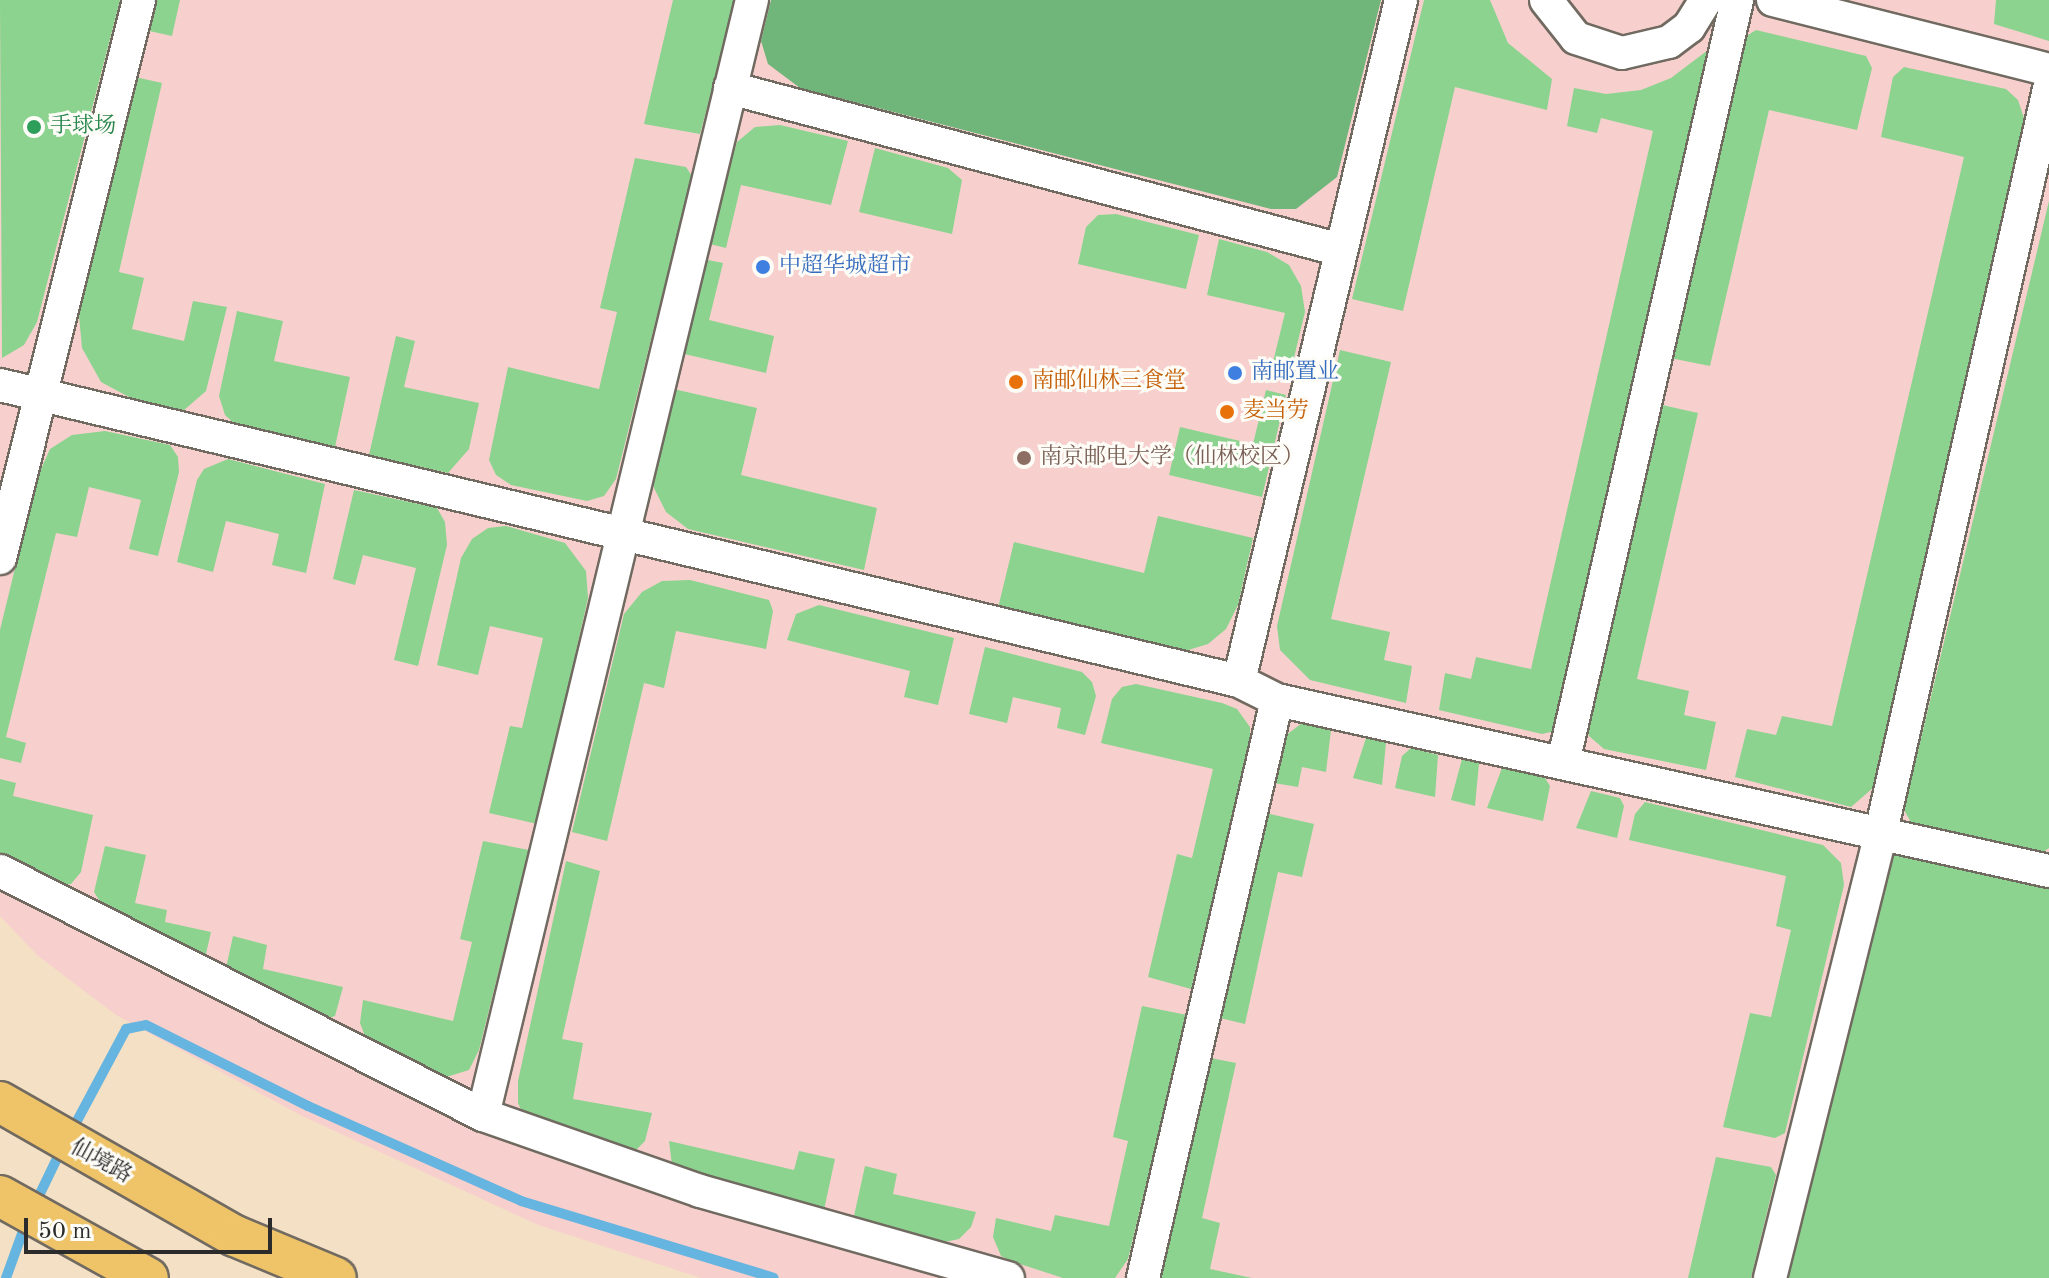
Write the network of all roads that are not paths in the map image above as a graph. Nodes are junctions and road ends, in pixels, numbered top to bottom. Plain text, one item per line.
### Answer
1 (139, 0) edge
2 (752, 0) edge
3 (1401, 0) edge
4 (1546, 0) edge
5 (1706, 0) edge
6 (1737, 0) edge
7 (1773, 0) edge
8 (2049, 70) edge
9 (730, 88) junction
10 (2049, 89) edge
11 (1341, 250) junction
12 (0, 385) edge
13 (42, 395) junction
14 (622, 530) junction
15 (0, 558) edge
16 (1239, 681) junction
17 (1277, 700) junction
18 (1563, 763) junction
19 (1881, 832) junction
20 (0, 871) edge
21 (2049, 871) edge
22 (12, 1110) edge
23 (483, 1115) junction
24 (0, 1196) edge
25 (148, 1278) edge
26 (336, 1278) edge
27 (1008, 1278) edge
28 (1143, 1278) edge
29 (1770, 1278) edge

1 - 13 lane
2 - 9 lane
3 - 11 lane
4 - 5 lane
6 - 18 lane
7 - 8 lane
9 - 11 lane
9 - 14 lane
10 - 19 lane
11 - 16 lane
12 - 13 lane
13 - 14 lane
13 - 15 lane
14 - 16 lane
14 - 23 lane
16 - 17 lane
17 - 18 lane
17 - 28 lane
18 - 19 lane
19 - 21 lane
19 - 29 lane
20 - 23 lane
22 - 26 main road, 仙境路
23 - 27 lane
24 - 25 main road

